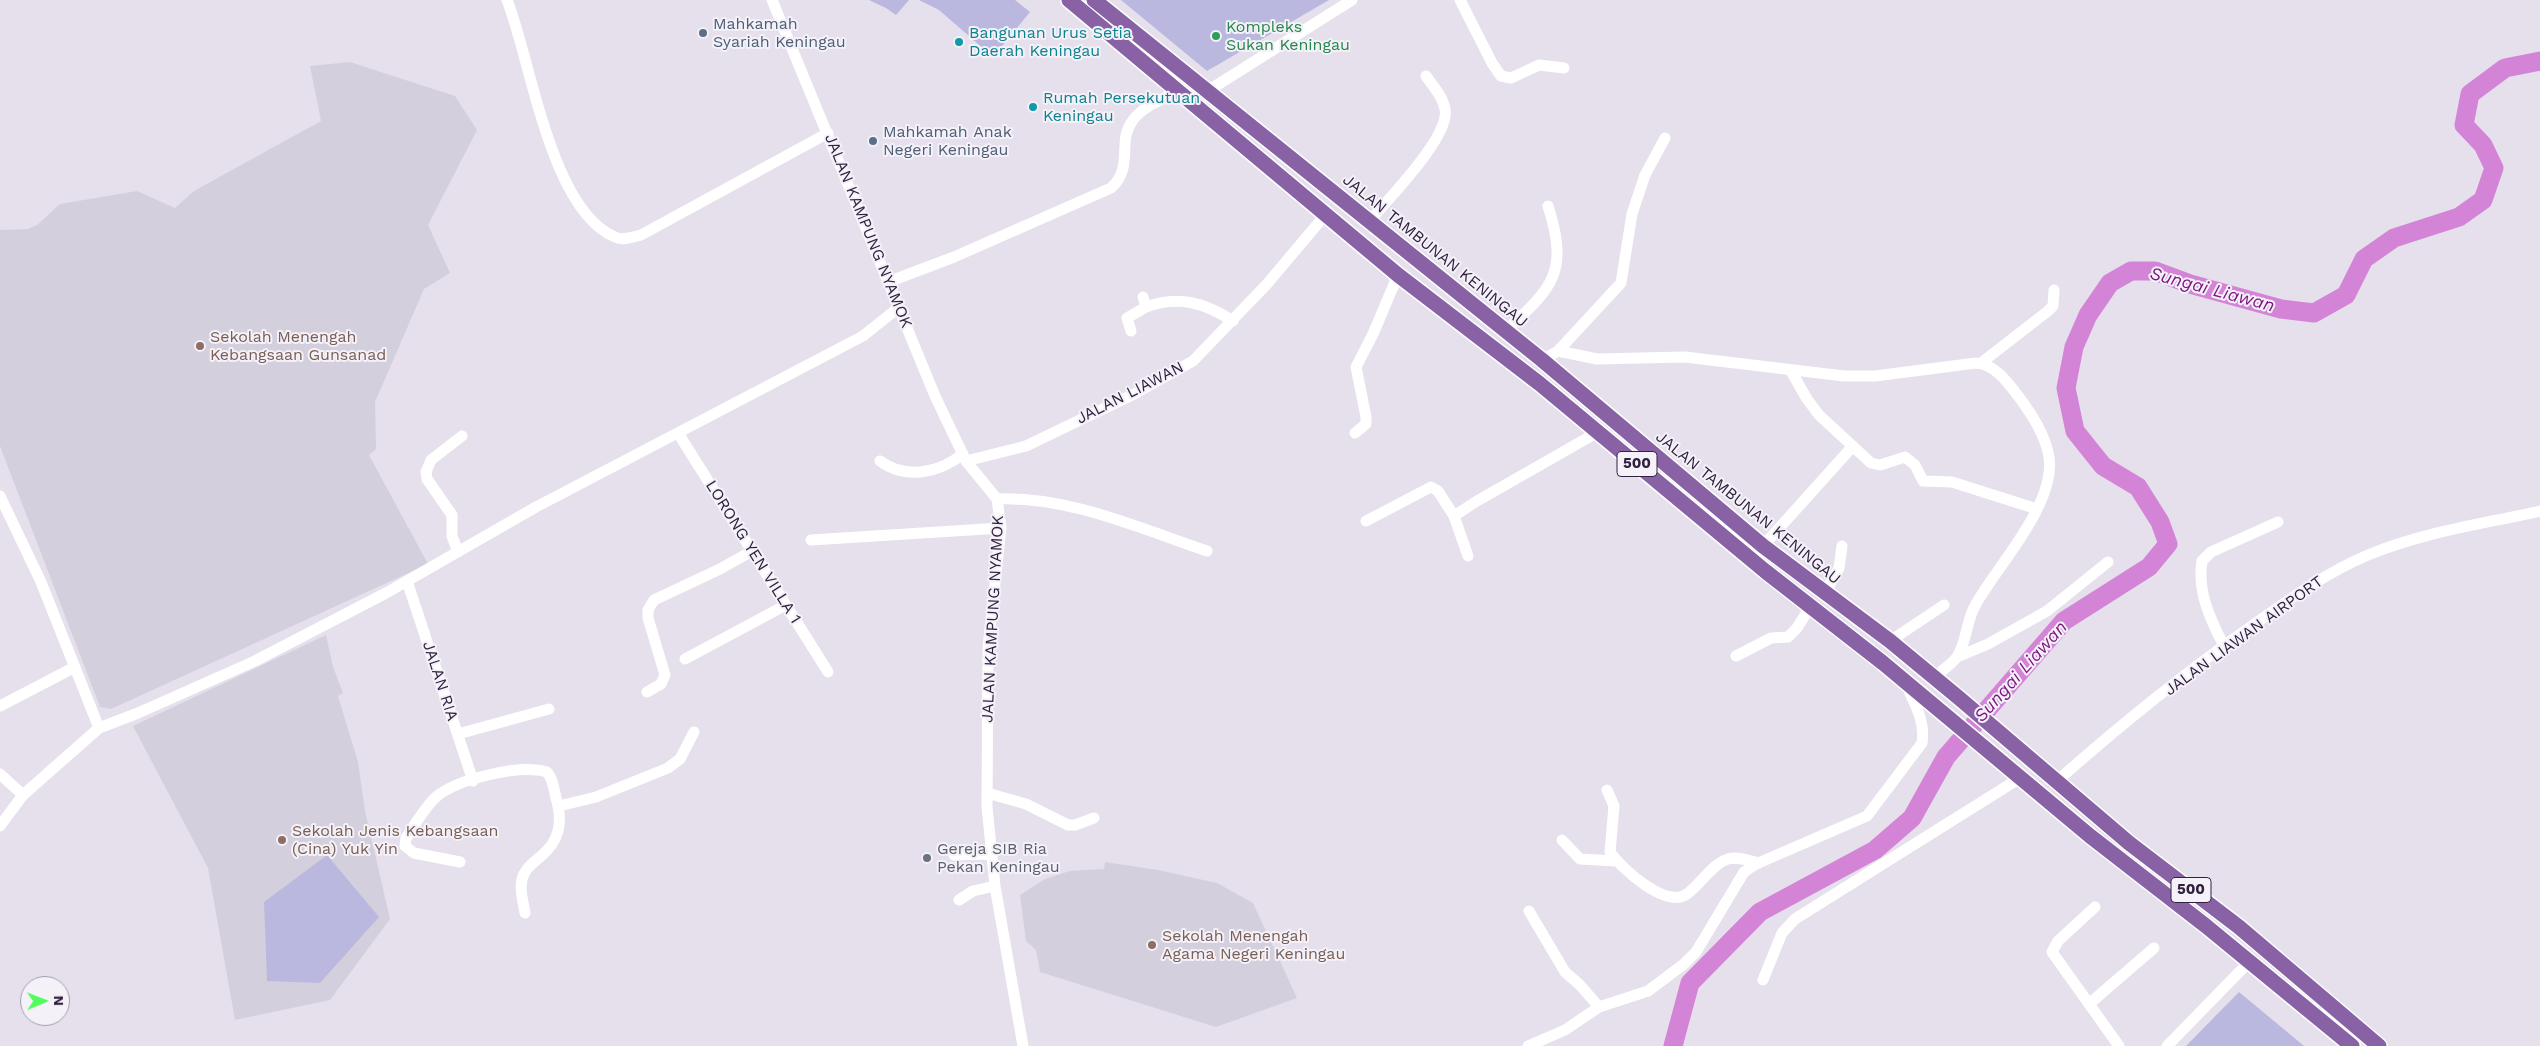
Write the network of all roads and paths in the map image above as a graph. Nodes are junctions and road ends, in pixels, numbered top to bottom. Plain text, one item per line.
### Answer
1 (507, 0) edge
2 (772, 0) edge
3 (1070, 0) edge
4 (1094, 0) edge
5 (1352, 0) edge
6 (1460, 0) edge
7 (1564, 68) dead end
8 (1426, 76) dead end
9 (1180, 90) junction
10 (1206, 92) junction
11 (828, 133) junction
12 (1665, 138) dead end
13 (1548, 206) dead end
14 (1326, 214) junction
15 (1369, 222) junction
16 (1398, 274) junction
17 (888, 282) junction
18 (2054, 290) dead end
19 (898, 308) junction
20 (1233, 321) junction
21 (1131, 331) dead end
22 (1505, 331) junction
23 (1558, 351) junction
24 (1542, 360) junction
25 (1981, 363) junction
26 (1791, 371) junction
27 (1598, 432) junction
28 (678, 433) junction
29 (1355, 433) dead end
30 (462, 436) dead end
31 (1852, 446) junction
32 (964, 457) junction
33 (880, 461) dead end
34 (0, 496) edge
35 (997, 499) junction
36 (2037, 509) junction
37 (2540, 510) edge
38 (1454, 516) junction
39 (1366, 521) dead end
40 (2278, 522) dead end
41 (1001, 528) junction
42 (811, 540) dead end
43 (1762, 546) junction
44 (1842, 546) dead end
45 (752, 550) junction
46 (1207, 551) dead end
47 (458, 552) junction
48 (1468, 556) dead end
49 (2108, 562) dead end
50 (407, 581) junction
51 (1828, 596) junction
52 (786, 605) junction
53 (1944, 605) dead end
54 (1810, 607) junction
55 (1890, 641) junction
56 (2224, 646) junction
57 (1736, 656) dead end
58 (1957, 657) junction
59 (685, 659) dead end
60 (75, 667) junction
61 (1888, 668) junction
62 (828, 672) dead end
63 (1934, 677) junction
64 (1905, 682) junction
65 (647, 692) dead end
66 (0, 706) edge
67 (549, 709) dead end
68 (99, 728) junction
69 (694, 732) dead end
70 (458, 734) junction
71 (0, 774) edge
72 (2020, 778) junction
73 (473, 781) junction
74 (2057, 781) junction
75 (1607, 790) dead end
76 (987, 793) junction
77 (24, 795) junction
78 (559, 806) junction
79 (1094, 818) dead end
80 (0, 826) edge
81 (1562, 840) dead end
82 (991, 854) junction
83 (954, 855) dead end
84 (1616, 861) junction
85 (460, 862) dead end
86 (1759, 863) junction
87 (996, 886) junction
88 (959, 900) dead end
89 (2096, 907) dead end
90 (1529, 911) dead end
91 (525, 912) dead end
92 (2154, 948) dead end
93 (2248, 962) junction
94 (1763, 980) dead end
95 (2089, 1004) junction
96 (1599, 1007) junction
97 (2348, 1045) edge
98 (1023, 1046) edge
99 (1528, 1046) edge
100 (2119, 1046) edge
101 (2167, 1046) edge
102 (2379, 1046) edge

1 - 11 street
2 - 11 street, JALAN KAMPUNG NYAMOK
3 - 9 main road, 500
4 - 10 main road, JALAN TAMBUNAN KENINGAU / 500
5 - 10 street
6 - 7 street
8 - 15 street
9 - 14 main road, 500
9 - 17 street
10 - 15 main road, JALAN TAMBUNAN KENINGAU / 500
11 - 17 street, JALAN KAMPUNG NYAMOK
12 - 23 street
13 - 22 street
14 - 16 main road, 500
14 - 20 street, JALAN LIAWAN
15 - 22 main road, JALAN TAMBUNAN KENINGAU / 500
16 - 27 main road, 500
16 - 29 street
17 - 19 street, JALAN KAMPUNG NYAMOK
18 - 25 street
19 - 28 street
19 - 32 street, JALAN KAMPUNG NYAMOK
20 - 21 street
20 - 32 street, JALAN LIAWAN
22 - 24 main road, JALAN TAMBUNAN KENINGAU / 500
23 - 24 street
23 - 26 street
24 - 43 main road, JALAN TAMBUNAN KENINGAU / 500
25 - 26 street
25 - 36 street
26 - 31 street
27 - 38 street
27 - 54 main road, 500
28 - 45 street, LORONG YEN VILLA 1
28 - 47 street
30 - 47 street
31 - 36 street
31 - 43 street
32 - 33 street
32 - 35 street, JALAN KAMPUNG NYAMOK
34 - 60 street
35 - 41 street, JALAN KAMPUNG NYAMOK
35 - 46 street
36 - 58 street
37 - 56 street, JALAN LIAWAN AIRPORT
38 - 39 street
38 - 48 street
40 - 56 street
41 - 42 street
41 - 76 street, JALAN KAMPUNG NYAMOK
43 - 51 main road, JALAN TAMBUNAN KENINGAU / 500
44 - 51 street
45 - 52 street, LORONG YEN VILLA 1
45 - 65 street
47 - 50 street
49 - 58 street
50 - 68 street
50 - 70 street, JALAN RIA
51 - 55 main road, JALAN TAMBUNAN KENINGAU / 500
51 - 61 main road
52 - 59 street
52 - 62 street, LORONG YEN VILLA 1
53 - 55 street
54 - 57 street
54 - 61 main road, 500
55 - 63 main road, JALAN TAMBUNAN KENINGAU / 500
56 - 74 street, JALAN LIAWAN AIRPORT
58 - 63 street
60 - 66 street
60 - 68 street
61 - 64 main road, 500
63 - 74 main road, JALAN TAMBUNAN KENINGAU / 500
64 - 72 main road, 500
64 - 86 street
67 - 70 street
68 - 77 street
69 - 78 street
70 - 73 street, JALAN RIA
71 - 77 street
72 - 93 main road, 500
72 - 94 street
73 - 78 street
73 - 85 street
74 - 102 main road, JALAN TAMBUNAN KENINGAU / 500
75 - 84 street
76 - 79 street
76 - 82 street, JALAN KAMPUNG NYAMOK
77 - 80 street
78 - 91 street
81 - 84 street
82 - 83 street
82 - 87 street, JALAN KAMPUNG NYAMOK
84 - 86 street
86 - 96 street
87 - 88 street
87 - 98 street, JALAN KAMPUNG NYAMOK
89 - 95 street
90 - 96 street
92 - 95 street
93 - 97 main road, 500
93 - 101 street
95 - 100 street
96 - 99 street

